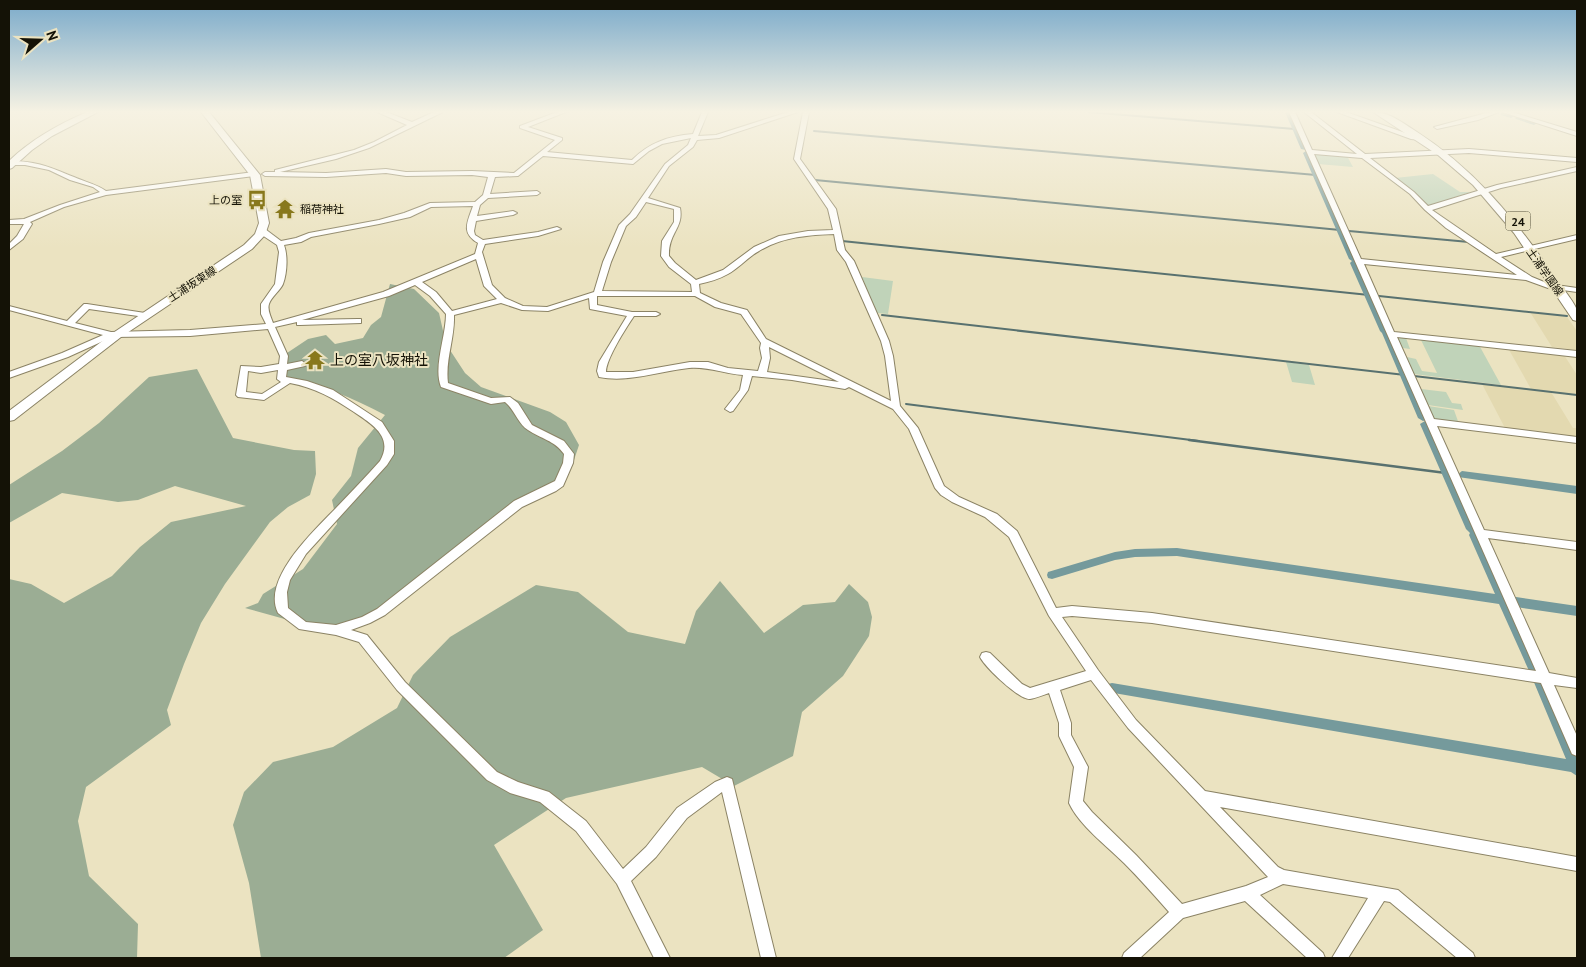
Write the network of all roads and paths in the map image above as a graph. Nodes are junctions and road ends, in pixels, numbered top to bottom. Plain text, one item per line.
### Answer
1 (244, 157) edge
2 (327, 157) edge
3 (539, 157) edge
4 (578, 157) edge
5 (638, 157) edge
6 (677, 157) edge
7 (797, 157) edge
8 (1312, 157) edge
9 (1365, 157) edge
10 (1450, 157) edge
11 (1534, 157) edge
12 (1577, 160) edge
13 (10, 164) edge
14 (1577, 169) edge
15 (258, 174) junction
16 (492, 175) junction
17 (1487, 190) junction
18 (104, 193) junction
19 (536, 193) dead end
20 (486, 196) junction
21 (644, 199) junction
22 (477, 204) junction
23 (1427, 209) junction
24 (513, 213) dead end
25 (473, 219) junction
26 (25, 221) junction
27 (9, 222) edge
28 (557, 229) dead end
29 (262, 231) junction
30 (837, 232) junction
31 (1577, 237) edge
32 (482, 242) junction
33 (280, 244) junction
34 (9, 248) edge
35 (1533, 248) junction
36 (478, 255) junction
37 (1495, 256) junction
38 (1359, 261) junction
39 (1529, 279) junction
40 (417, 282) junction
41 (694, 283) junction
42 (1556, 287) junction
43 (1572, 289) edge
44 (595, 294) junction
45 (696, 294) junction
46 (502, 300) junction
47 (1577, 302) edge
48 (9, 308) edge
49 (450, 314) junction
50 (632, 314) junction
51 (656, 314) dead end
52 (145, 315) junction
53 (1577, 318) edge
54 (358, 320) dead end
55 (69, 324) junction
56 (275, 325) junction
57 (1392, 334) junction
58 (114, 335) junction
59 (766, 342) junction
60 (1577, 354) edge
61 (302, 364) dead end
62 (282, 367) junction
63 (748, 373) junction
64 (762, 374) junction
65 (9, 375) edge
66 (288, 381) junction
67 (859, 388) junction
68 (896, 407) junction
69 (730, 409) dead end
70 (9, 417) edge
71 (1431, 422) junction
72 (1577, 440) edge
73 (1480, 533) junction
74 (1577, 546) edge
75 (1053, 613) junction
76 (336, 630) junction
77 (986, 657) dead end
78 (1094, 674) junction
79 (1545, 678) junction
80 (1577, 683) edge
81 (1053, 686) junction
82 (1577, 750) edge
83 (1202, 797) junction
84 (1577, 864) edge
85 (1283, 876) junction
86 (622, 879) junction
87 (1247, 893) junction
88 (1380, 893) junction
89 (1179, 912) junction
90 (662, 958) edge
91 (769, 958) edge
92 (1129, 958) edge
93 (1318, 958) edge
94 (1339, 958) edge
95 (1468, 958) edge

1 - 15 main road
2 - 15 street
3 - 16 street
4 - 5 street
6 - 21 street
7 - 30 street
8 - 38 street
9 - 23 street
10 - 17 main road, 土浦学園線 / 24
11 - 12 street
13 - 18 street
14 - 17 street
15 - 16 street
15 - 18 street
15 - 29 main road
16 - 20 street
17 - 23 street
17 - 35 main road, 土浦学園線 / 24
18 - 26 street
19 - 20 street
20 - 22 street
21 - 41 street
21 - 44 street
22 - 25 street
22 - 33 street
23 - 37 street
24 - 25 street
25 - 32 street
26 - 27 street
26 - 34 street
28 - 32 street
29 - 33 street
29 - 52 main road, 土浦坂東線
30 - 41 street
30 - 68 street
31 - 35 street
32 - 36 street
33 - 56 street
35 - 37 street
35 - 42 main road, 土浦学園線 / 24
35 - 43 main road, 土浦学園線 / 24
36 - 40 street
36 - 46 street
37 - 39 street
38 - 39 street
38 - 57 street
39 - 42 street
40 - 49 street
40 - 56 street
41 - 45 street
42 - 43 street
42 - 53 main road, 土浦学園線 / 24
43 - 47 main road, 土浦学園線 / 24
44 - 45 street
44 - 46 street
44 - 50 street
45 - 59 street
46 - 49 street
48 - 55 street
49 - 76 street
50 - 51 street
50 - 63 street
52 - 55 street
52 - 58 main road, 土浦坂東線
54 - 56 street
55 - 58 street
56 - 58 street
56 - 62 street
57 - 60 street
57 - 71 street
58 - 65 street
58 - 70 main road, 土浦坂東線
59 - 64 street
59 - 67 street
61 - 62 street
62 - 66 street
62 - 66 street
63 - 64 street
63 - 69 street
64 - 67 street
66 - 76 street
67 - 68 street
68 - 75 street
71 - 72 street
71 - 73 street
73 - 74 street
73 - 79 street
75 - 78 street
75 - 79 street
76 - 86 street
77 - 81 street
78 - 81 street
78 - 83 street
79 - 80 street
79 - 82 street
81 - 89 street
83 - 84 street
83 - 85 street
85 - 87 street
85 - 88 street
86 - 90 street
86 - 91 street
87 - 89 street
87 - 93 street
88 - 94 street
88 - 95 street
89 - 92 street

